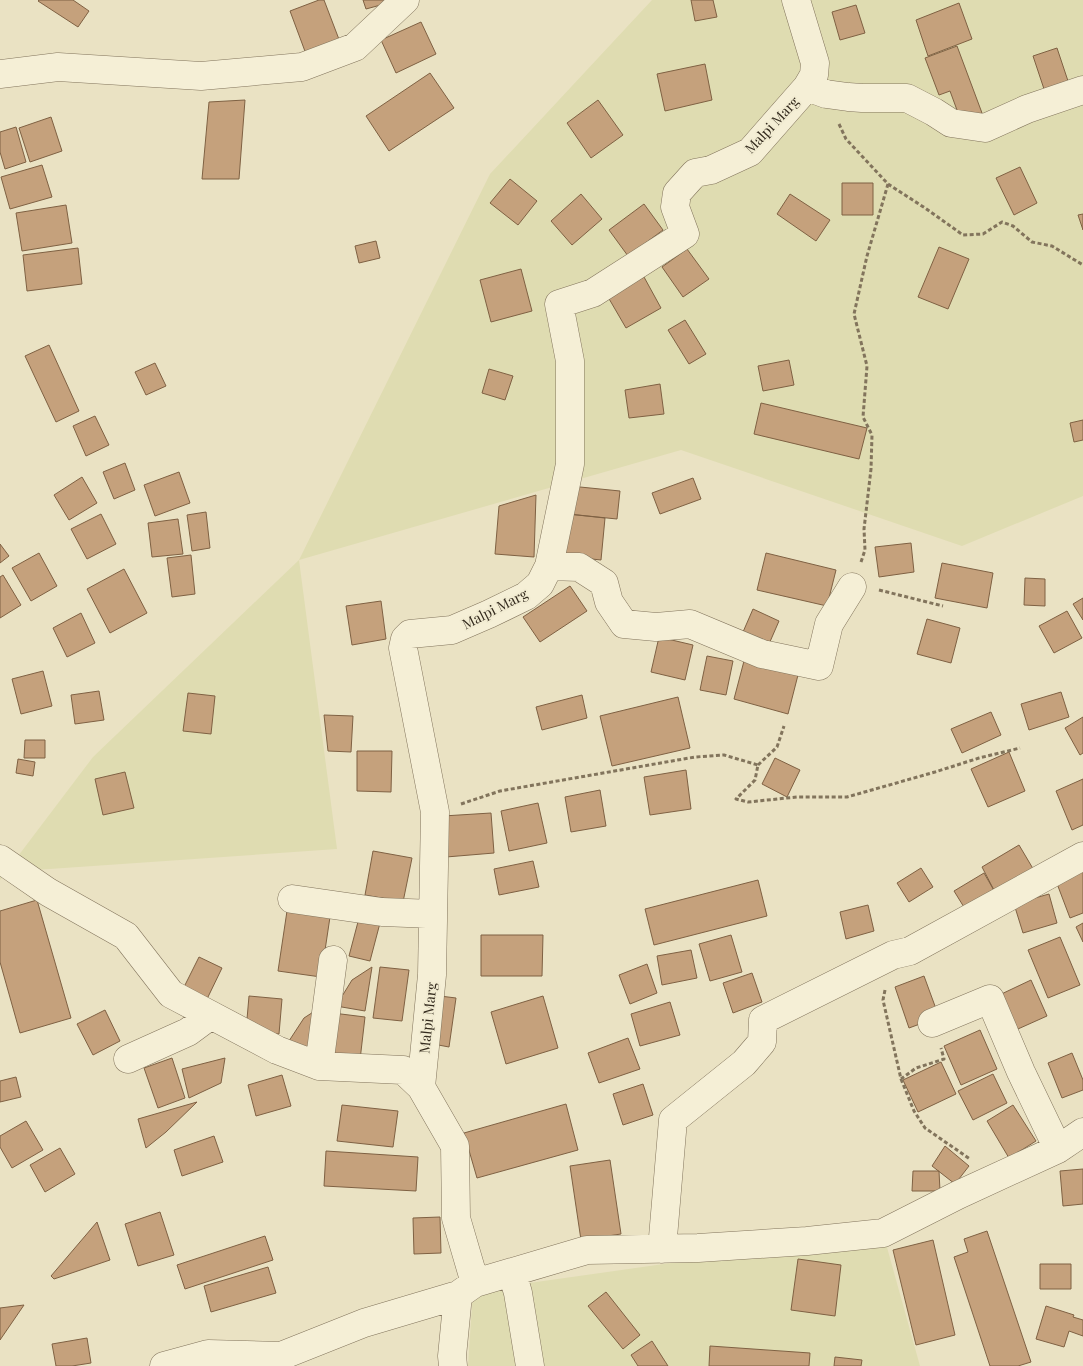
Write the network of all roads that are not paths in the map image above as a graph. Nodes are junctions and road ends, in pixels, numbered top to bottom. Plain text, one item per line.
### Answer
1 (405, 0) edge
2 (796, 0) edge
3 (0, 74) edge
4 (817, 90) junction
5 (1083, 90) edge
6 (549, 566) junction
7 (852, 588) road end
8 (1083, 856) edge
9 (0, 859) edge
10 (292, 899) dead end
11 (433, 914) junction
12 (333, 960) dead end
13 (212, 1015) junction
14 (932, 1023) dead end
15 (128, 1059) dead end
16 (319, 1066) junction
17 (421, 1087) junction
18 (1083, 1132) edge
19 (1058, 1149) junction
20 (662, 1249) junction
21 (512, 1272) junction
22 (467, 1289) junction
23 (164, 1366) edge
24 (453, 1366) edge
25 (530, 1366) edge

1 - 3 street
2 - 4 street, Malpi Marg
4 - 5 street
4 - 6 street, Malpi Marg
6 - 7 street
6 - 11 street, Malpi Marg
8 - 20 street
9 - 13 street
10 - 11 street
11 - 17 street, Malpi Marg
12 - 16 street
13 - 15 street
13 - 16 street
14 - 19 street
16 - 17 street
17 - 22 street
18 - 19 street
19 - 20 street
20 - 21 street
21 - 22 street
21 - 25 street
22 - 23 street
22 - 24 street

